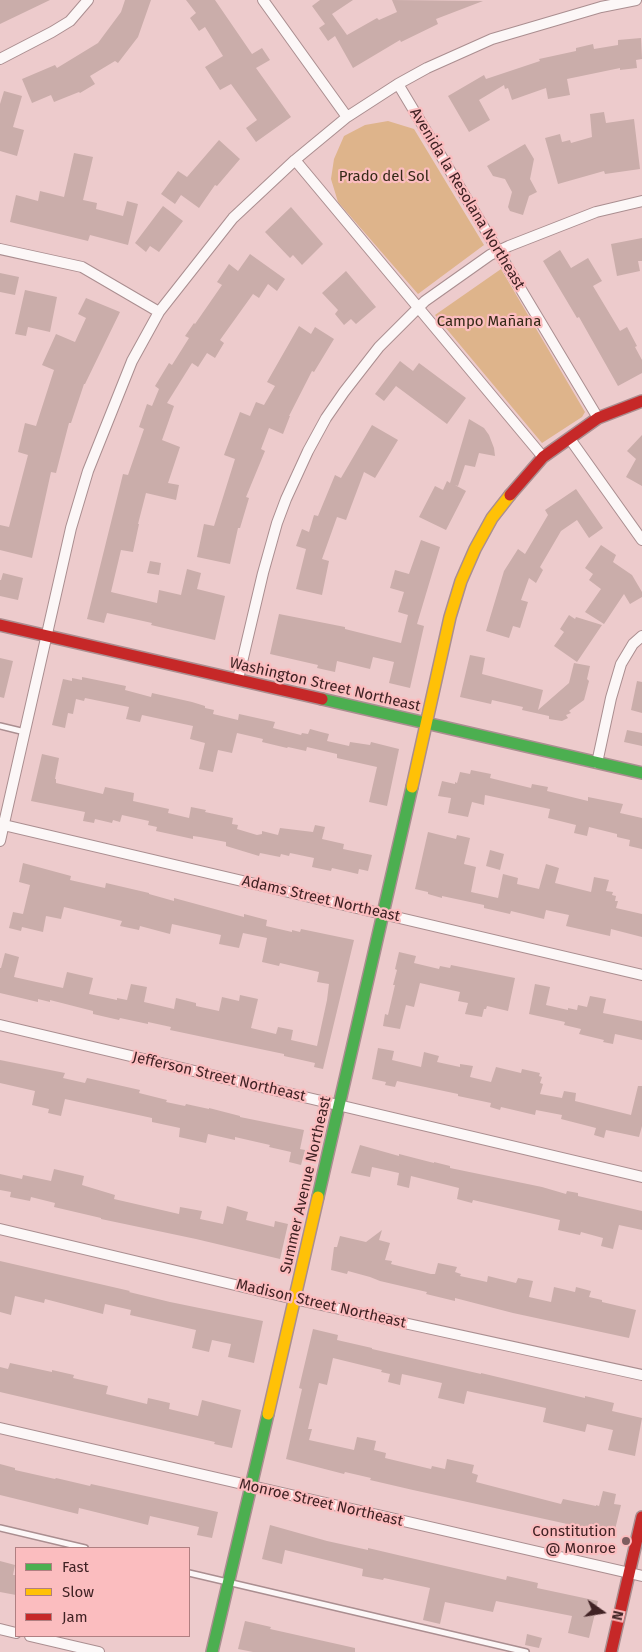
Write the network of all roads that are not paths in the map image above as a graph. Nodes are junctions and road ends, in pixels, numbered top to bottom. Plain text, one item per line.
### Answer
1 (88, 0) edge
2 (263, 0) edge
3 (636, 0) edge
4 (0, 59) edge
5 (398, 84) junction
6 (348, 118) junction
7 (295, 160) junction
8 (642, 201) edge
9 (0, 249) edge
10 (499, 251) junction
11 (418, 308) junction
12 (159, 312) junction
13 (642, 401) edge
14 (598, 418) junction
15 (570, 438) junction
16 (543, 457) junction
17 (642, 540) edge
18 (0, 625) edge
19 (47, 636) junction
20 (642, 636) edge
21 (238, 679) junction
22 (426, 724) junction
23 (0, 726) edge
24 (25, 732) junction
25 (597, 763) junction
26 (642, 774) edge
27 (2, 824) edge
28 (0, 841) edge
29 (383, 914) junction
30 (642, 975) edge
31 (0, 1026) edge
32 (340, 1106) junction
33 (642, 1177) edge
34 (0, 1229) edge
35 (294, 1299) junction
36 (642, 1375) edge
37 (0, 1428) edge
38 (252, 1487) junction
39 (642, 1517) edge
40 (0, 1528) edge
41 (81, 1547) edge
42 (190, 1572) edge
43 (628, 1573) junction
44 (642, 1576) edge
45 (229, 1582) junction
46 (0, 1629) edge
47 (15, 1633) edge
48 (34, 1637) edge
49 (98, 1652) edge
50 (212, 1652) edge
51 (526, 1652) edge
52 (611, 1652) edge

1 - 4 street
2 - 6 street
3 - 5 street
5 - 6 street
5 - 10 street, Avenida la Resolana Northeast
6 - 7 street
7 - 11 street
7 - 12 street
8 - 10 street
9 - 12 street
10 - 11 street
10 - 14 street, Avenida la Resolana Northeast
11 - 16 street
11 - 21 street
12 - 19 street
13 - 14 street, Summer Avenue Northeast
14 - 15 street, Summer Avenue Northeast
15 - 16 street, Summer Avenue Northeast
15 - 17 street
16 - 22 street, Summer Avenue Northeast
18 - 19 street, Washington Street Northeast
19 - 21 street, Washington Street Northeast
19 - 24 street
20 - 25 street
21 - 22 street, Washington Street Northeast
22 - 25 street, Washington Street Northeast
22 - 29 street, Summer Avenue Northeast
23 - 24 lane
24 - 27 street
25 - 26 street, Washington Street Northeast
27 - 28 street
27 - 29 street, Adams Street Northeast
29 - 30 street, Adams Street Northeast
29 - 32 street, Summer Avenue Northeast
31 - 32 street, Jefferson Street Northeast
32 - 33 street, Jefferson Street Northeast
32 - 35 street, Summer Avenue Northeast
34 - 35 street, Madison Street Northeast
35 - 36 street, Madison Street Northeast
35 - 38 street, Summer Avenue Northeast
37 - 38 street, Monroe Street Northeast
38 - 43 street, Monroe Street Northeast
38 - 45 street, Summer Avenue Northeast
39 - 43 street
40 - 41 lane
42 - 45 lane
43 - 44 street, Monroe Street Northeast
43 - 52 street
45 - 50 street, Summer Avenue Northeast
45 - 51 lane
46 - 47 street
48 - 49 street

